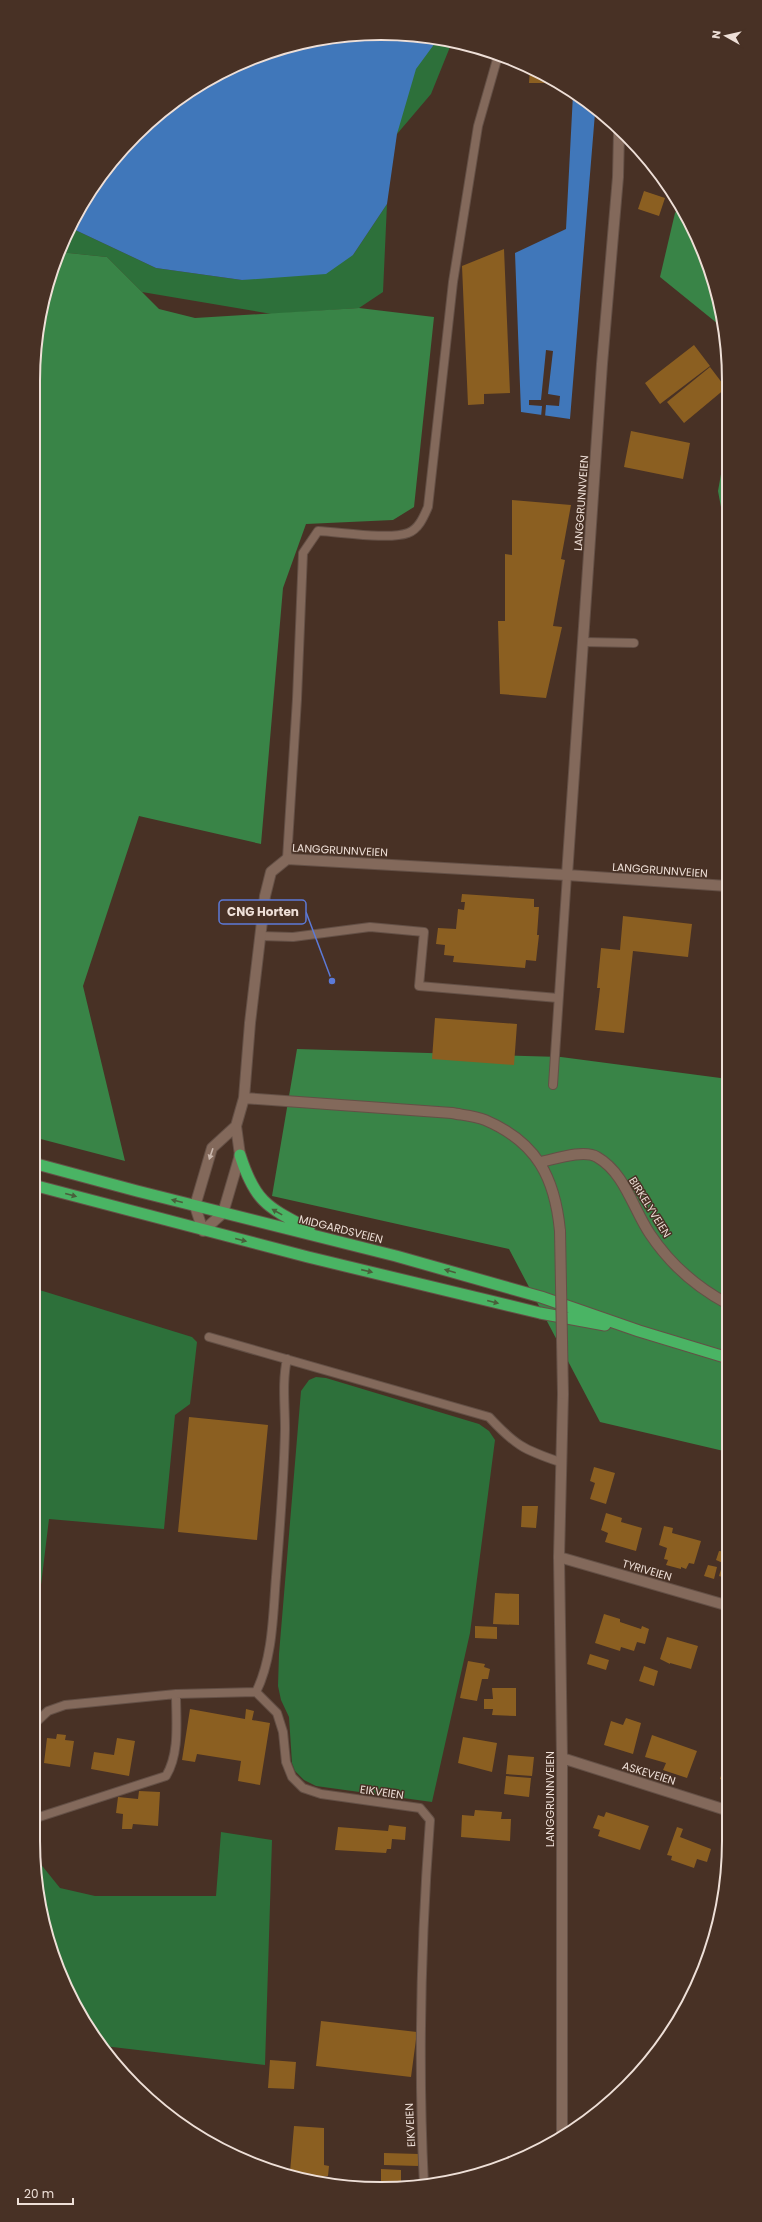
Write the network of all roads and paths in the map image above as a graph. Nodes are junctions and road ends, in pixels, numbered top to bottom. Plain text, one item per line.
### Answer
1 (497, 60) edge
2 (621, 139) edge
3 (583, 642) junction
4 (634, 643) dead end
5 (287, 859) junction
6 (567, 875) junction
7 (722, 886) edge
8 (260, 936) junction
9 (558, 998) junction
10 (553, 1085) dead end
11 (244, 1098) junction
12 (236, 1126) junction
13 (240, 1155) junction
14 (541, 1162) junction
15 (40, 1165) edge
16 (40, 1187) edge
17 (195, 1206) junction
18 (222, 1213) junction
19 (203, 1231) junction
20 (323, 1237) junction
21 (722, 1301) edge
22 (639, 1331) junction
23 (209, 1336) dead end
24 (722, 1356) edge
25 (287, 1359) junction
26 (560, 1462) junction
27 (559, 1557) junction
28 (722, 1604) edge
29 (256, 1692) junction
30 (176, 1694) junction
31 (40, 1718) edge
32 (562, 1758) junction
33 (722, 1809) edge
34 (40, 1817) edge
35 (562, 2130) edge
36 (424, 2179) edge

1 - 5 lane
2 - 3 street, LANGGRUNNVEIEN
3 - 4 lane
3 - 6 street, LANGGRUNNVEIEN
5 - 6 street, LANGGRUNNVEIEN
5 - 8 street, LANGGRUNNVEIEN
6 - 7 street, LANGGRUNNVEIEN
6 - 9 lane, LANGGRUNNVEIEN
8 - 9 lane
8 - 11 street, LANGGRUNNVEIEN
9 - 10 lane, LANGGRUNNVEIEN
11 - 12 street, LANGGRUNNVEIEN
11 - 14 street
12 - 13 street, LANGGRUNNVEIEN
12 -> 17 street
13 - 18 street, LANGGRUNNVEIEN
20 -> 13 highway
14 - 21 street, BIRKELYVEIEN
14 - 26 street, LANGGRUNNVEIEN, bridge
17 -> 15 highway, MIDGARDSVEIEN
16 -> 19 highway, MIDGARDSVEIEN
17 - 18 highway, MIDGARDSVEIEN
17 - 19 street
18 - 19 street, LANGGRUNNVEIEN
18 - 20 highway, MIDGARDSVEIEN
19 -> 22 highway, MIDGARDSVEIEN
22 -> 20 highway, MIDGARDSVEIEN
22 - 24 highway, MIDGARDSVEIEN
23 - 25 lane
25 - 26 lane
25 - 29 lane
26 - 27 street, LANGGRUNNVEIEN
27 - 28 street, TYRIVEIEN
27 - 32 street, LANGGRUNNVEIEN
29 - 30 lane
29 - 36 lane, EIKVEIEN
30 - 31 lane
30 - 34 lane
32 - 33 street, ASKEVEIEN
32 - 35 street, LANGGRUNNVEIEN

